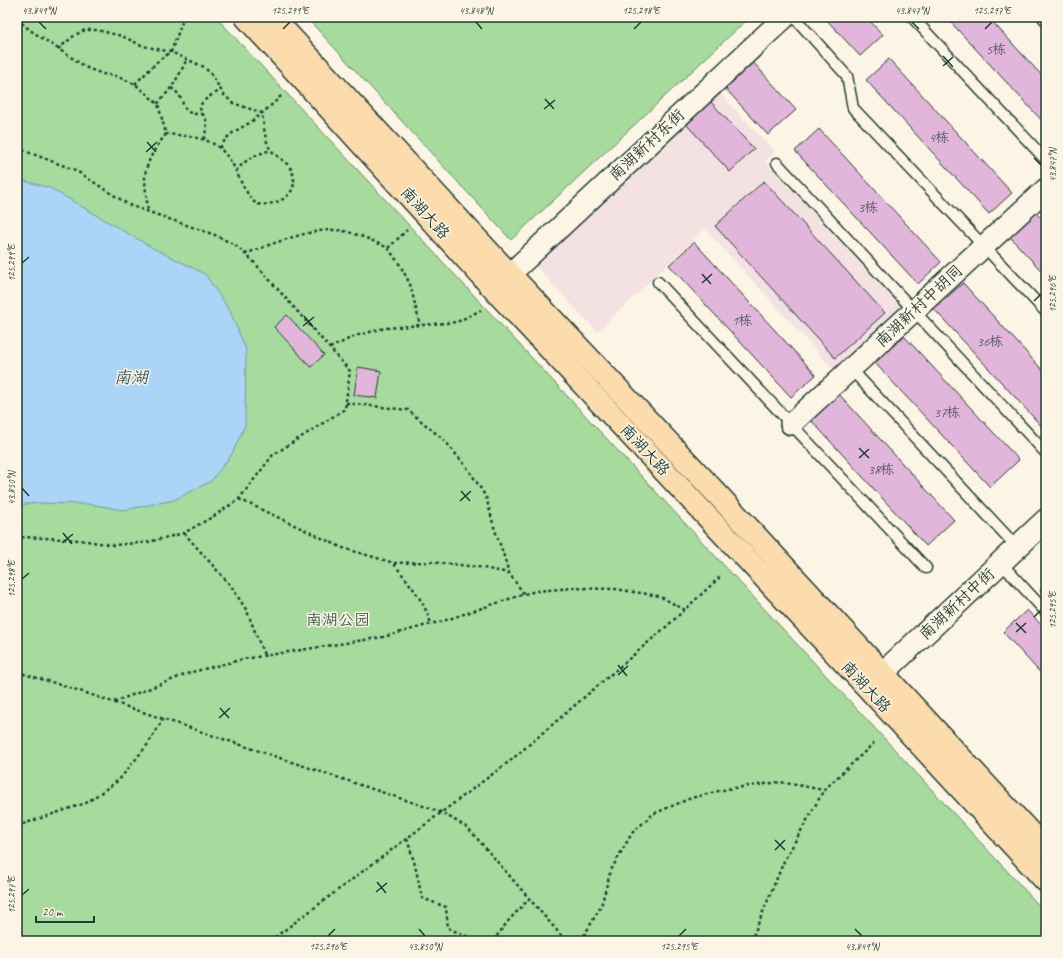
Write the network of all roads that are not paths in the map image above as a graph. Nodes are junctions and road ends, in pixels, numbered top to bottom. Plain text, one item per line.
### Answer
1 (246, 17) edge
2 (272, 17) edge
3 (785, 17) edge
4 (794, 17) edge
5 (912, 17) edge
6 (1043, 17) edge
7 (1046, 21) edge
8 (1046, 160) edge
9 (777, 163) dead end
10 (1046, 189) edge
11 (984, 246) junction
12 (510, 274) junction
13 (658, 282) dead end
14 (914, 311) junction
15 (1046, 312) edge
16 (851, 368) junction
17 (791, 424) junction
18 (1046, 453) edge
19 (1046, 520) edge
20 (1017, 547) junction
21 (1000, 563) junction
22 (926, 568) dead end
23 (1046, 612) edge
24 (875, 681) junction
25 (1046, 850) edge
26 (1046, 881) edge

1 - 24 main road, 南湖大路
2 - 12 main road, 南湖大路
3 - 12 street, 南湖新村东街
4 - 11 lane
5 - 8 lane
6 - 7 lane
9 - 14 lane
10 - 11 street, 南湖新村中胡同
11 - 14 street, 南湖新村中胡同
11 - 15 lane
12 - 24 main road, 南湖大路
13 - 17 lane
14 - 16 street, 南湖新村中胡同
14 - 18 lane
16 - 17 street, 南湖新村中胡同
16 - 20 lane
17 - 22 lane
19 - 20 street, 南湖新村中街
20 - 21 street, 南湖新村中街
21 - 23 lane
21 - 24 street, 南湖新村中街
24 - 25 main road, 南湖大路
24 - 26 main road, 南湖大路

